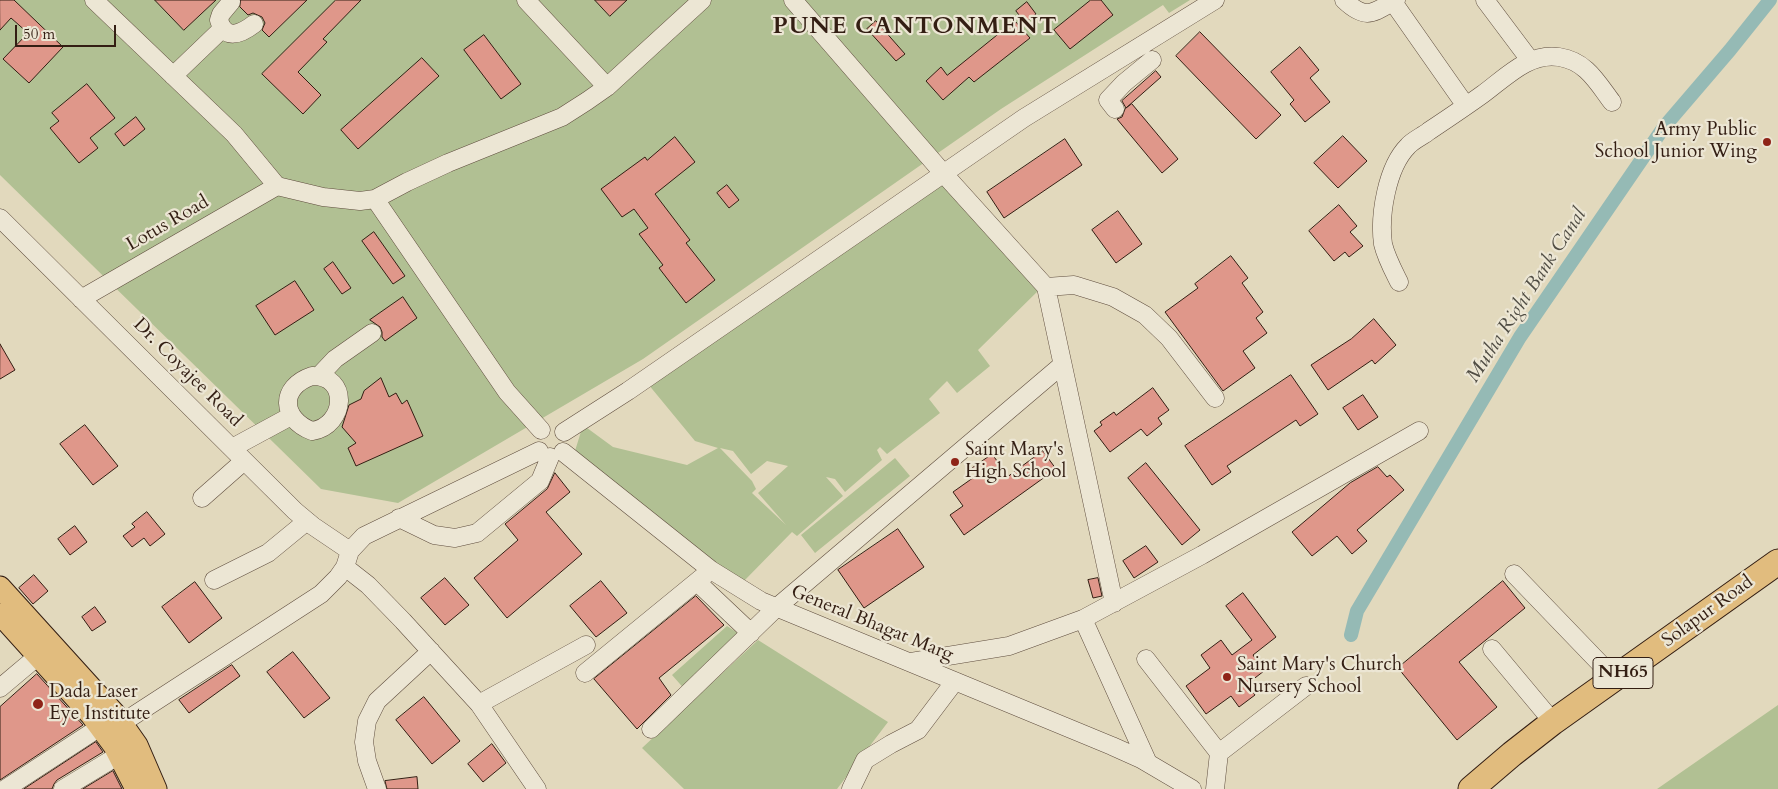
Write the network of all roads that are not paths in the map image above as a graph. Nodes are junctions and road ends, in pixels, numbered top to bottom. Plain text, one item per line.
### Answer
1 (94, 0) edge
2 (526, 0) edge
3 (793, 0) edge
4 (1215, 0) edge
5 (1344, 0) edge
6 (1484, 0) edge
7 (1394, 1) edge
8 (232, 2) dead end
9 (696, 2) edge
10 (254, 24) dead end
11 (222, 29) junction
12 (1152, 60) dead end
13 (1530, 60) junction
14 (1109, 65) junction
15 (173, 76) junction
16 (1124, 83) junction
17 (607, 87) junction
18 (1612, 102) dead end
19 (1466, 106) junction
20 (1115, 108) dead end
21 (943, 173) junction
22 (277, 186) junction
23 (375, 199) junction
24 (0, 218) edge
25 (1399, 282) dead end
26 (1046, 287) junction
27 (81, 298) junction
28 (372, 333) dead end
29 (1062, 365) junction
30 (319, 376) junction
31 (1215, 398) dead end
32 (291, 416) junction
33 (541, 430) junction
34 (1419, 431) dead end
35 (564, 432) junction
36 (232, 448) junction
37 (551, 453) junction
38 (244, 461) junction
39 (202, 498) dead end
40 (399, 518) junction
41 (307, 521) junction
42 (348, 559) junction
43 (1778, 562) edge
44 (711, 570) junction
45 (1514, 574) dead end
46 (214, 580) dead end
47 (697, 582) junction
48 (1778, 583) edge
49 (0, 587) edge
50 (1114, 603) junction
51 (776, 608) junction
52 (0, 614) edge
53 (1083, 620) junction
54 (750, 633) junction
55 (586, 645) dead end
56 (1492, 649) dead end
57 (431, 651) junction
58 (38, 656) junction
59 (1146, 659) dead end
60 (911, 662) junction
61 (585, 673) dead end
62 (1615, 678) junction
63 (955, 681) junction
64 (1306, 686) dead end
65 (0, 688) edge
66 (479, 704) junction
67 (1554, 722) junction
68 (122, 723) junction
69 (100, 727) junction
70 (651, 730) dead end
71 (1219, 753) junction
72 (119, 754) junction
73 (1148, 763) junction
74 (5, 789) edge
75 (62, 789) edge
76 (136, 789) edge
77 (156, 789) edge
78 (377, 789) edge
79 (537, 789) edge
80 (852, 789) edge
81 (1192, 789) edge
82 (1215, 789) edge
83 (1471, 789) edge
84 (1496, 789) edge

1 - 15 street
2 - 17 street
3 - 21 street
4 - 14 street
5 - 7 street
6 - 13 street
7 - 19 street
8 - 11 street
9 - 17 street
10 - 11 street
11 - 15 street
12 - 16 street
13 - 18 street
13 - 19 street
14 - 16 street
14 - 21 street
15 - 22 street
16 - 20 street
17 - 23 street
19 - 25 street
21 - 26 street
21 - 35 street
22 - 23 street
22 - 27 street, Lotus Road
23 - 33 street
24 - 27 street, Dr. Coyajee Road
26 - 29 street
26 - 31 street
27 - 36 street, Dr. Coyajee Road
28 - 30 street
29 - 50 street
29 - 51 street
30 - 32 street
30 - 32 street
32 - 36 street
33 - 35 street
33 - 37 street
34 - 50 street
35 - 37 street
36 - 38 street, Dr. Coyajee Road
37 - 40 street
37 - 40 street
37 - 44 street, General Bhagat Marg
38 - 39 street
38 - 41 street, Dr. Coyajee Road
40 - 42 street
41 - 42 street, Dr. Coyajee Road
41 - 46 street
42 - 57 street, Dr. Coyajee Road
42 - 68 street
43 - 62 highway, Solapur Road / NH65
44 - 47 street
44 - 51 street, General Bhagat Marg
45 - 62 street
47 - 54 street
47 - 61 street
48 - 84 highway, Solapur Road / NH65
49 - 68 main road
50 - 53 street
51 - 54 street
51 - 60 street, General Bhagat Marg
52 - 58 main road
53 - 60 street
53 - 73 street
54 - 70 street
55 - 66 street
56 - 67 street
57 - 66 street, Dr. Coyajee Road
57 - 78 street
58 - 65 street
58 - 69 main road
59 - 71 street
60 - 63 street, General Bhagat Marg
62 - 67 highway, Solapur Road / NH65
63 - 73 street, General Bhagat Marg
63 - 80 street
64 - 71 street
66 - 79 street, Dr. Coyajee Road
67 - 83 highway, Solapur Road / NH65
68 - 77 main road
69 - 72 main road
69 - 74 street
71 - 82 street
72 - 75 street
72 - 76 main road
73 - 81 street, General Bhagat Marg

